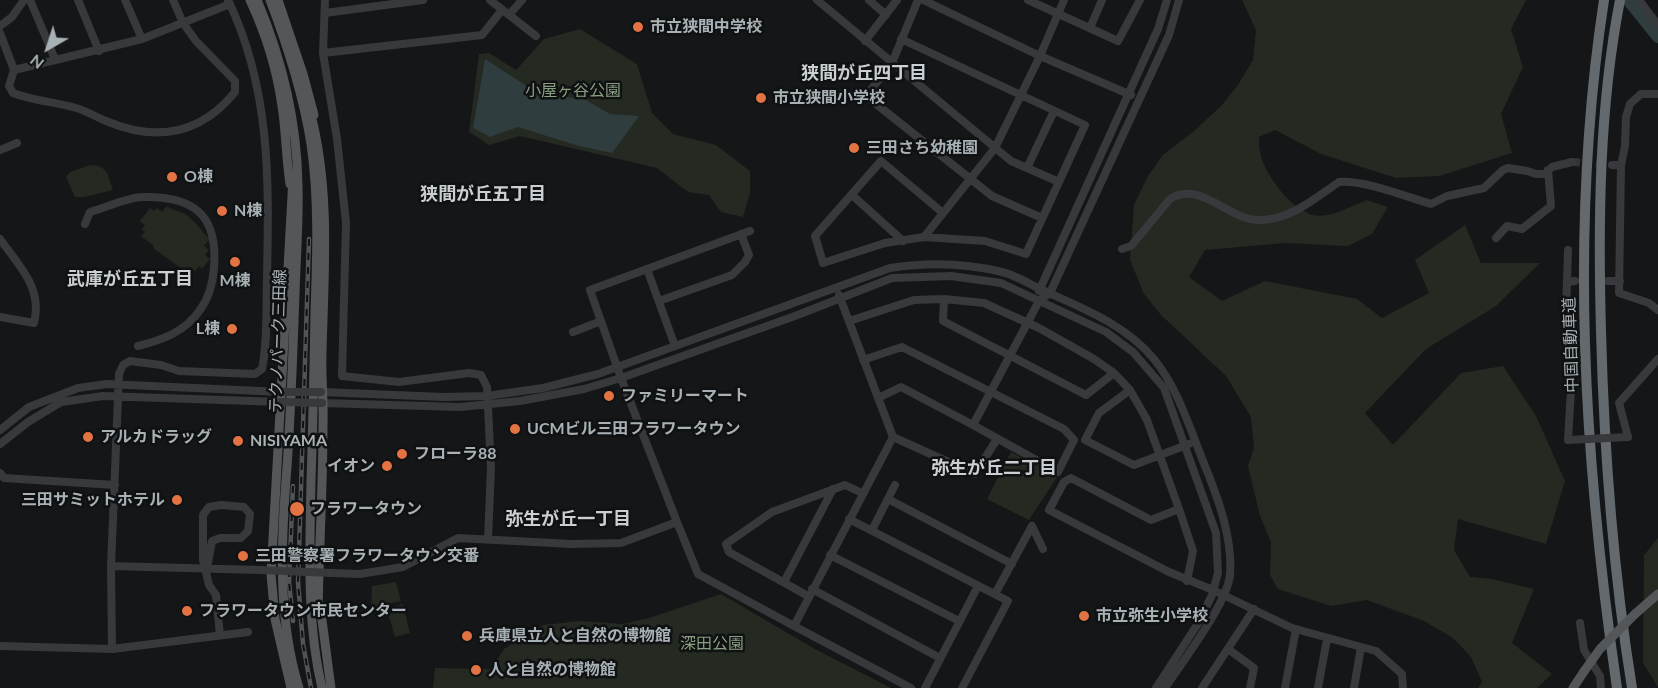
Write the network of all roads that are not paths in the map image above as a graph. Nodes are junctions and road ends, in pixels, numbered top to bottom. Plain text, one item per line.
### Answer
1 (24, 0) edge
2 (30, 0) edge
3 (78, 0) edge
4 (125, 0) edge
5 (173, 0) edge
6 (250, 0) edge
7 (258, 0) edge
8 (270, 0) edge
9 (278, 0) edge
10 (325, 0) edge
11 (423, 0) edge
12 (490, 0) edge
13 (522, 0) edge
14 (817, 0) edge
15 (869, 0) edge
16 (897, 0) edge
17 (918, 0) edge
18 (923, 0) edge
19 (1028, 0) edge
20 (1064, 0) edge
21 (1102, 0) edge
22 (1140, 0) edge
23 (1167, 0) edge
24 (1179, 0) edge
25 (1604, 0) edge
26 (1639, 0) edge
27 (229, 2) edge
28 (1619, 3) edge
29 (506, 12) junction
30 (325, 13) junction
31 (1057, 13) junction
32 (886, 15) junction
33 (183, 23) junction
34 (1658, 25) edge
35 (0, 26) edge
36 (1090, 28) junction
37 (0, 33) edge
38 (536, 36) dead end
39 (142, 39) junction
40 (901, 39) junction
41 (865, 40) junction
42 (99, 51) junction
43 (323, 53) junction
44 (1040, 56) junction
45 (55, 59) junction
46 (892, 63) junction
47 (14, 70) junction
48 (296, 76) junction
49 (1128, 94) junction
50 (1658, 94) edge
51 (1021, 95) junction
52 (1138, 98) junction
53 (1054, 111) junction
54 (293, 130) junction
55 (17, 143) dead end
56 (995, 148) junction
57 (0, 150) edge
58 (1572, 162) tunnel mouth
59 (1612, 165) tunnel mouth
60 (1621, 165) junction
61 (1028, 168) junction
62 (1548, 170) junction
63 (970, 180) junction
64 (323, 182) junction
65 (1059, 182) junction
66 (291, 195) junction
67 (852, 195) junction
68 (943, 213) junction
69 (1042, 219) junction
70 (85, 224) dead end
71 (750, 231) dead end
72 (741, 234) junction
73 (924, 237) junction
74 (0, 238) edge
75 (1496, 238) dead end
76 (903, 241) junction
77 (1122, 249) dead end
78 (1568, 250) dead end
79 (647, 269) junction
80 (1608, 281) dead end
81 (1620, 281) junction
82 (1039, 288) junction
83 (834, 289) junction
84 (1050, 293) junction
85 (838, 299) junction
86 (944, 299) junction
87 (659, 301) junction
88 (1039, 301) junction
89 (1658, 310) edge
90 (0, 317) edge
91 (601, 321) junction
92 (849, 321) junction
93 (1028, 323) junction
94 (573, 332) dead end
95 (138, 346) dead end
96 (675, 346) junction
97 (1011, 357) junction
98 (1658, 359) edge
99 (863, 360) junction
100 (618, 367) junction
101 (1114, 373) junction
102 (621, 378) junction
103 (119, 385) junction
104 (1130, 390) junction
105 (282, 392) junction
106 (321, 392) junction
107 (990, 393) junction
108 (118, 396) junction
109 (878, 398) junction
110 (487, 400) junction
111 (281, 402) junction
112 (322, 402) junction
113 (973, 425) junction
114 (0, 430) edge
115 (998, 439) junction
116 (891, 441) junction
117 (1195, 442) junction
118 (0, 444) edge
119 (1186, 446) junction
120 (1160, 456) junction
121 (0, 473) edge
122 (895, 484) dead end
123 (115, 485) junction
124 (833, 489) junction
125 (862, 493) junction
126 (888, 500) junction
127 (1179, 509) junction
128 (849, 519) junction
129 (677, 522) junction
130 (872, 530) junction
131 (488, 540) junction
132 (1043, 549) dead end
133 (830, 555) junction
134 (271, 562) junction
135 (1012, 564) junction
136 (111, 566) junction
137 (207, 568) junction
138 (1187, 581) junction
139 (784, 582) junction
140 (978, 586) junction
141 (1213, 590) junction
142 (318, 591) junction
143 (810, 592) junction
144 (994, 594) junction
145 (1223, 594) junction
146 (1658, 594) edge
147 (1254, 609) junction
148 (959, 621) junction
149 (1580, 623) dead end
150 (794, 627) junction
151 (1296, 629) junction
152 (248, 632) dead end
153 (220, 635) junction
154 (1327, 639) junction
155 (0, 646) edge
156 (1361, 647) junction
157 (112, 649) junction
158 (1228, 650) junction
159 (940, 658) junction
160 (316, 660) junction
161 (293, 668) junction
162 (291, 688) edge
163 (299, 688) edge
164 (322, 688) edge
165 (331, 688) edge
166 (911, 688) edge
167 (925, 688) edge
168 (962, 688) edge
169 (1156, 688) edge
170 (1165, 688) edge
171 (1202, 688) edge
172 (1250, 688) edge
173 (1285, 688) edge
174 (1318, 688) edge
175 (1354, 688) edge
176 (1403, 688) edge
177 (1573, 688) edge
178 (1601, 688) edge
179 (1617, 688) edge
180 (1632, 688) edge

1 - 35 street
2 - 45 street
3 - 42 street
4 - 39 street
5 - 33 street
6 - 66 main road
7 - 54 main road, テクノパーク三田線
8 - 48 main road
9 - 64 main road
10 - 30 street
11 - 30 street
12 - 29 street
13 - 29 street
14 - 41 street
15 - 32 street
16 - 32 street
17 - 40 street
18 - 44 street
19 - 31 street
20 - 31 street
21 - 36 street
22 - 36 street
23 - 49 street
24 - 52 street
25 - 179 highway, 中国自動車道
26 - 34 street
27 - 33 street
27 - 103 street
28 - 180 highway, 中国自動車道
29 - 38 street
29 - 43 street
30 - 43 street
31 - 36 street
31 - 44 street
32 - 41 street
33 - 39 street
33 - 47 street
37 - 47 street
39 - 42 street
40 - 46 street
40 - 51 street
41 - 46 street
42 - 45 street
43 - 110 street
44 - 49 street
44 - 51 street
45 - 47 street
46 - 56 street
46 - 63 street
48 - 64 main road
48 - 160 main road
49 - 52 street
49 - 82 street
50 - 60 street
51 - 53 street
51 - 56 street
52 - 84 street
53 - 61 street
53 - 65 street
54 - 66 main road
54 - 161 main road, テクノパーク三田線
55 - 57 street
56 - 61 street
56 - 63 street
58 - 62 street
59 - 60 street
60 - 81 street
61 - 65 street
62 - 75 street
62 - 77 street
63 - 68 street
63 - 69 street
64 - 106 main road
65 - 69 street
66 - 105 main road
67 - 68 street
67 - 76 street
67 - 76 street
68 - 73 street
69 - 73 street
70 - 95 street
71 - 72 street
72 - 79 street
72 - 87 street
73 - 76 street
74 - 90 street
78 - 98 street, bridge
79 - 87 street
79 - 91 street
80 - 81 street
81 - 89 street
82 - 83 street
82 - 84 street
82 - 88 street
83 - 85 street
83 - 96 street
84 - 88 street
84 - 117 street
85 - 88 street
85 - 92 street
85 - 102 street
86 - 92 street
86 - 93 street
86 - 97 street
87 - 96 street
88 - 93 street
88 - 119 street
91 - 94 street
91 - 100 street
92 - 99 street
93 - 97 street
93 - 101 street
96 - 100 street
97 - 101 street
97 - 107 street
99 - 107 street
99 - 109 street
100 - 102 street
100 - 110 street
101 - 104 street
102 - 110 street
102 - 129 street
103 - 105 street
103 - 108 street
103 - 114 street
104 - 120 street
104 - 120 street
105 - 106 street, bridge
105 - 111 main road
106 - 110 street
106 - 112 main road
107 - 113 street
107 - 115 street
108 - 111 street
108 - 118 street
108 - 123 street
109 - 113 street
109 - 116 street
110 - 112 street
110 - 131 street
111 - 112 street, bridge
111 - 134 main road
112 - 142 main road
113 - 115 street
115 - 116 street
116 - 125 street
117 - 119 street
117 - 145 street
119 - 120 street
119 - 141 street
120 - 127 street
121 - 123 street
122 - 126 street
123 - 136 street
124 - 125 street
124 - 139 street
124 - 139 street
125 - 128 street
126 - 130 street
126 - 135 street
127 - 138 street
127 - 138 street
128 - 130 street
128 - 133 street
129 - 131 street
129 - 150 street
130 - 140 street
131 - 137 street, bridge
132 - 135 street
133 - 143 street
133 - 148 street
134 - 161 main road
134 - 162 main road
135 - 144 street
136 - 137 street
136 - 157 street
137 - 137 street
137 - 153 street
138 - 141 street
139 - 143 street
140 - 144 street
140 - 148 street
141 - 145 street
141 - 169 street
142 - 160 main road
142 - 165 main road
143 - 150 street
143 - 159 street
144 - 168 street
145 - 147 street
145 - 170 street
146 - 177 main road, bridge
147 - 151 street
147 - 158 street
148 - 159 street
149 - 178 street
150 - 166 street
151 - 154 street
151 - 173 street
152 - 153 street
153 - 157 street
154 - 156 street
154 - 174 street
155 - 157 street
156 - 175 street
156 - 176 street
158 - 171 street
158 - 172 street
159 - 167 street
160 - 164 main road
161 - 163 main road, テクノパーク三田線

